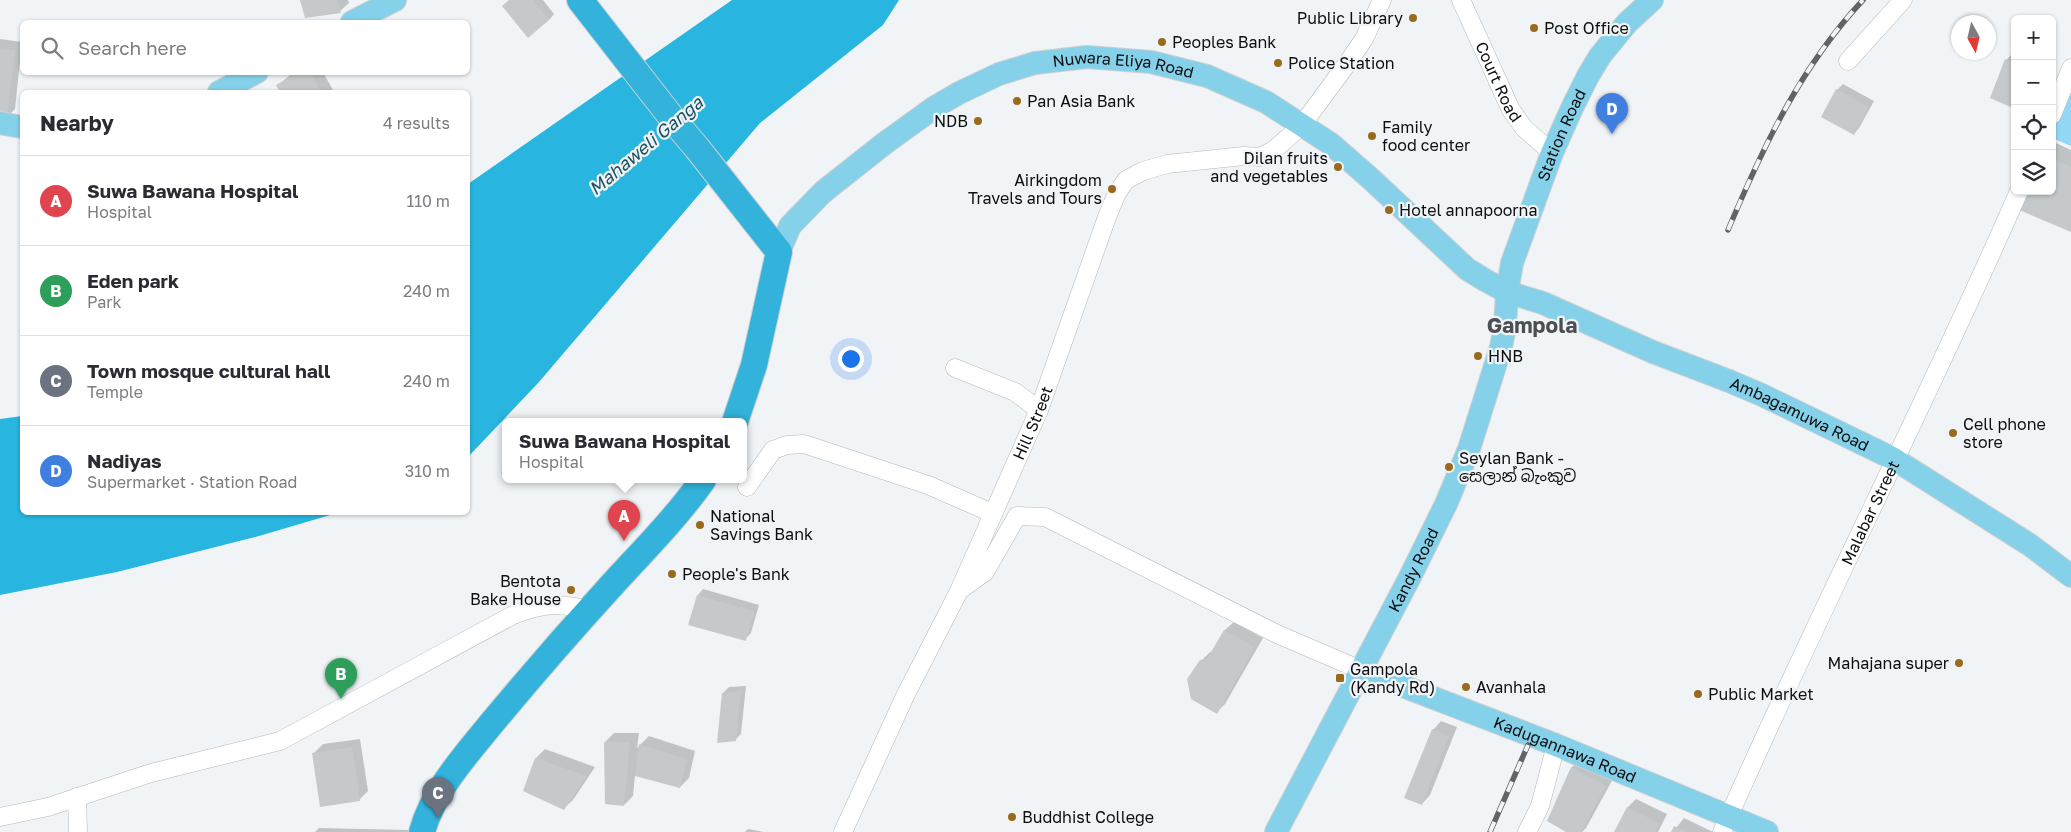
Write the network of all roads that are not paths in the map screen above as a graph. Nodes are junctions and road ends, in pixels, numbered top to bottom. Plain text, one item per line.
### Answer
1 (395, 0) edge
2 (580, 0) edge
3 (1382, 0) edge
4 (1461, 0) edge
5 (1652, 0) edge
6 (1904, 0) edge
7 (356, 20) edge
8 (1848, 61) dead end
9 (2071, 68) edge
10 (251, 75) edge
11 (223, 90) edge
12 (2056, 105) edge
13 (0, 123) edge
14 (1302, 125) junction
15 (20, 127) edge
16 (1552, 153) junction
17 (2017, 195) edge
18 (779, 252) junction
19 (1507, 292) junction
20 (955, 368) dead end
21 (1039, 410) junction
22 (736, 418) edge
23 (1894, 459) junction
24 (701, 483) edge
25 (746, 487) dead end
26 (992, 513) junction
27 (2071, 576) edge
28 (959, 591) junction
29 (589, 610) junction
30 (1360, 670) junction
31 (1556, 745) junction
32 (77, 797) junction
33 (0, 817) edge
34 (1725, 823) edge
35 (78, 832) edge
36 (422, 832) edge
37 (843, 832) edge
38 (1276, 832) edge
39 (1528, 832) edge
40 (1767, 832) edge

1 - 7 main road
2 - 18 highway
3 - 14 street
4 - 16 street, Court Road
5 - 16 main road, Station Road
6 - 8 street
9 - 12 street
10 - 11 main road
13 - 15 main road
14 - 18 main road, Nuwara Eliya Road
14 - 19 main road, Nuwara Eliya Road
14 - 21 street, Hill Street
16 - 19 main road, Station Road
17 - 23 street, Malabar Street
18 - 22 highway
19 - 23 main road, Ambagamuwa Road, bridge
19 - 30 main road, Kandy Road
20 - 21 street
21 - 26 street, Hill Street
23 - 27 main road, Ambagamuwa Road
23 - 34 street, Malabar Street
24 - 29 highway
25 - 26 street
26 - 28 street, Hill Street
28 - 30 street
28 - 37 street, Hill Street
29 - 32 street
29 - 36 highway
30 - 31 main road, Kadugannawa Road
30 - 38 main road, Kandy Road
31 - 34 main road, Kadugannawa Road
31 - 39 street
32 - 33 street
32 - 35 street
34 - 40 main road, Kadugannawa Road

